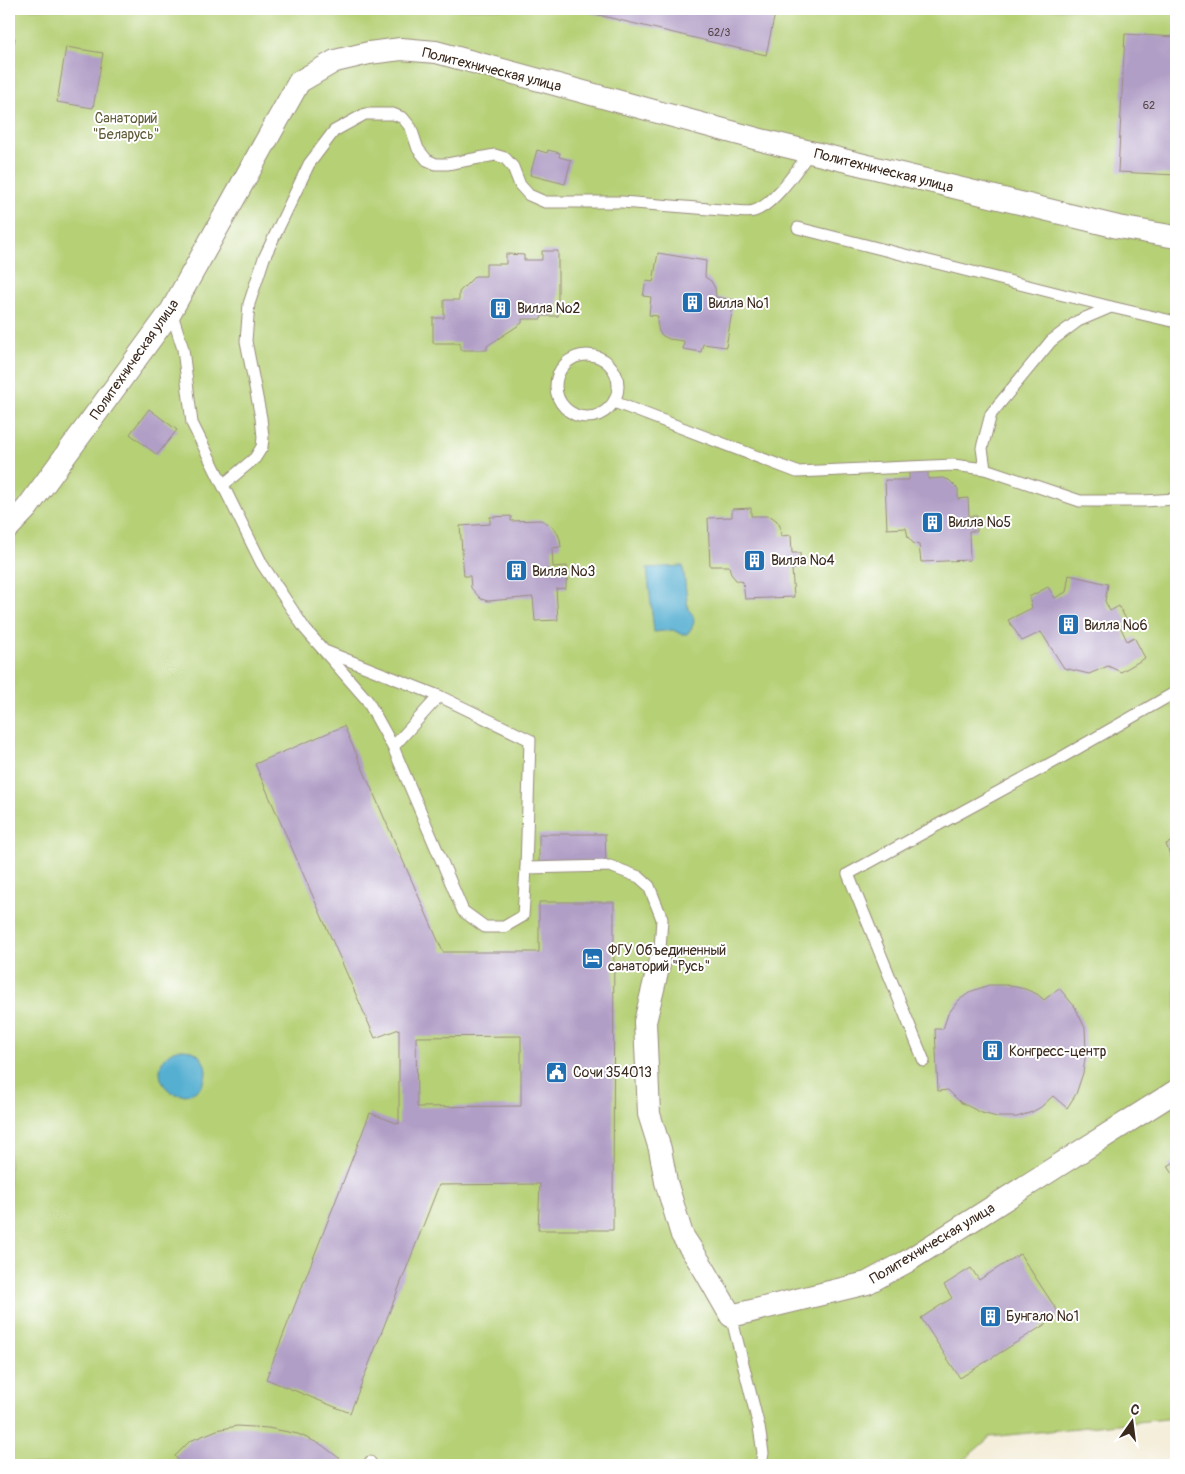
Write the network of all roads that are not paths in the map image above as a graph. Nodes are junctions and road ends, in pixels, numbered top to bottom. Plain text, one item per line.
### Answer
1 (810, 152) junction
2 (798, 228) dead end
3 (1176, 237) edge
4 (1110, 308) junction
5 (171, 311) junction
6 (1176, 322) edge
7 (614, 402) junction
8 (985, 469) junction
9 (223, 485) junction
10 (1176, 499) edge
11 (9, 527) edge
12 (325, 651) junction
13 (1176, 692) edge
14 (439, 696) junction
15 (393, 747) junction
16 (526, 868) junction
17 (658, 964) joint
18 (924, 1061) dead end
19 (1176, 1091) edge
20 (730, 1316) junction
21 (761, 1465) edge

1 - 3 street, Политехническая улица
1 - 5 street, Политехническая улица
1 - 9 lane
2 - 4 lane
4 - 6 lane
4 - 8 lane
5 - 9 lane
5 - 11 street, Политехническая улица
7 - 7 lane
7 - 8 lane
8 - 10 lane
9 - 12 lane
12 - 14 lane
12 - 15 lane
13 - 18 lane
14 - 15 lane
14 - 16 lane
15 - 16 lane
16 - 17 lane
17 - 20 street
19 - 20 street, Политехническая улица
20 - 21 lane

